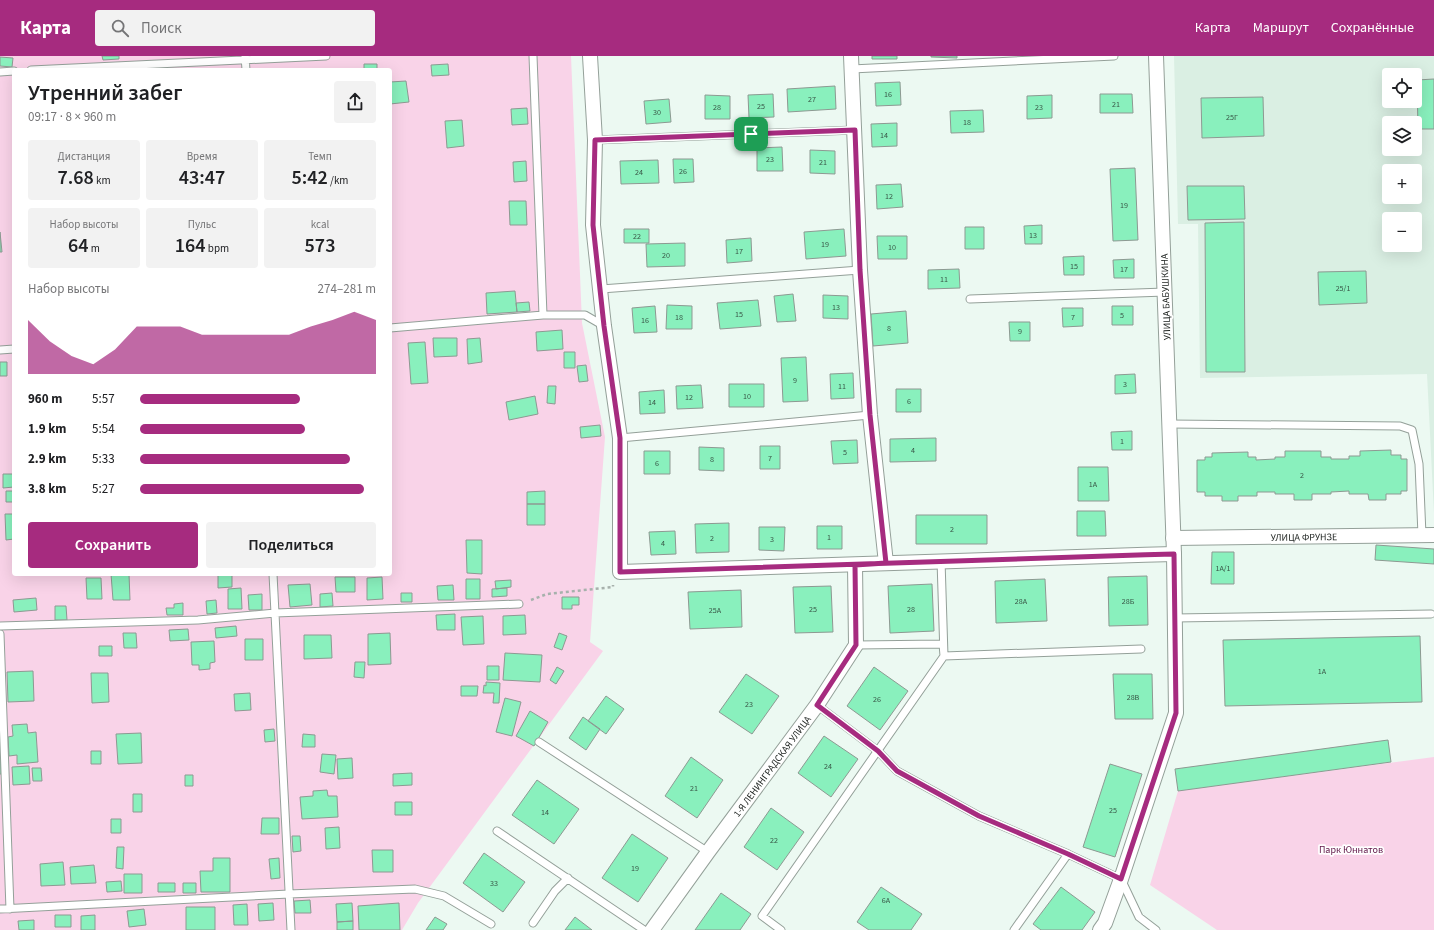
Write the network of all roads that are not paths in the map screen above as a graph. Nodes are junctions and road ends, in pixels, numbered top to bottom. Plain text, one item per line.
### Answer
1 (326, 56) edge
2 (533, 56) edge
3 (590, 56) edge
4 (1114, 56) edge
5 (1156, 56) edge
6 (245, 58) edge
7 (852, 63) edge
8 (67, 68) edge
9 (246, 68) edge
10 (12, 71) edge
11 (0, 72) edge
12 (855, 130) junction
13 (595, 140) junction
14 (860, 270) junction
15 (601, 289) junction
16 (1166, 292) junction
17 (970, 299) dead end
18 (543, 315) junction
19 (604, 326) junction
20 (392, 328) edge
21 (12, 349) edge
22 (0, 350) edge
23 (870, 415) junction
24 (1169, 424) junction
25 (620, 438) junction
26 (1428, 535) edge
27 (1173, 538) junction
28 (1174, 554) junction
29 (940, 560) junction
30 (886, 563) junction
31 (855, 565) junction
32 (273, 576) edge
33 (519, 604) road end
34 (275, 613) junction
35 (1432, 614) dead end
36 (1175, 618) junction
37 (0, 626) edge
38 (0, 634) edge
39 (943, 644) junction
40 (856, 645) junction
41 (1141, 649) dead end
42 (944, 656) junction
43 (817, 705) junction
44 (538, 742) dead end
45 (878, 751) junction
46 (497, 831) dead end
47 (708, 852) junction
48 (1068, 854) junction
49 (568, 878) junction
50 (1121, 879) junction
51 (289, 894) junction
52 (0, 909) edge
53 (10, 909) junction
54 (533, 923) dead end
55 (492, 924) dead end
56 (291, 930) edge
57 (644, 930) edge
58 (652, 930) edge
59 (781, 930) edge
60 (1014, 930) edge
61 (1100, 930) edge
62 (1156, 930) edge

1 - 6 lane
2 - 18 lane
3 - 13 street
4 - 7 lane
5 - 16 street, УЛИЦА БАБУШКИНА
6 - 8 lane
6 - 9 lane
7 - 12 street
10 - 11 lane
12 - 13 lane
12 - 14 street
13 - 15 street
14 - 15 lane
14 - 23 street
15 - 19 street
16 - 17 lane
16 - 24 street, УЛИЦА БАБУШКИНА
18 - 19 lane
18 - 20 lane
19 - 25 street
21 - 22 lane
23 - 25 lane
23 - 30 street
24 - 26 lane
24 - 27 street, УЛИЦА БАБУШКИНА
25 - 31 street
26 - 27 street, УЛИЦА ФРУНЗЕ
27 - 28 street, УЛИЦА БАБУШКИНА
28 - 29 street
28 - 36 street, УЛИЦА БАБУШКИНА
29 - 30 street
29 - 39 lane
30 - 31 street
31 - 40 street
32 - 34 lane
33 - 34 lane
34 - 37 lane
34 - 51 lane
35 - 36 lane
36 - 50 street, УЛИЦА БАБУШКИНА
38 - 53 lane
39 - 40 lane
39 - 42 lane
40 - 43 street, 1-Я ЛЕНИНГРАДСКАЯ УЛИЦА
41 - 42 lane
42 - 45 lane
43 - 45 lane
43 - 47 street, 1-Я ЛЕНИНГРАДСКАЯ УЛИЦА
44 - 47 lane
45 - 48 lane
45 - 59 lane
46 - 49 lane
47 - 58 street, 1-Я ЛЕНИНГРАДСКАЯ УЛИЦА
48 - 50 lane
48 - 60 lane
49 - 54 lane
49 - 57 lane
50 - 61 street, УЛИЦА БАБУШКИНА
50 - 62 lane
51 - 53 lane
51 - 55 lane
51 - 56 lane
52 - 53 lane

